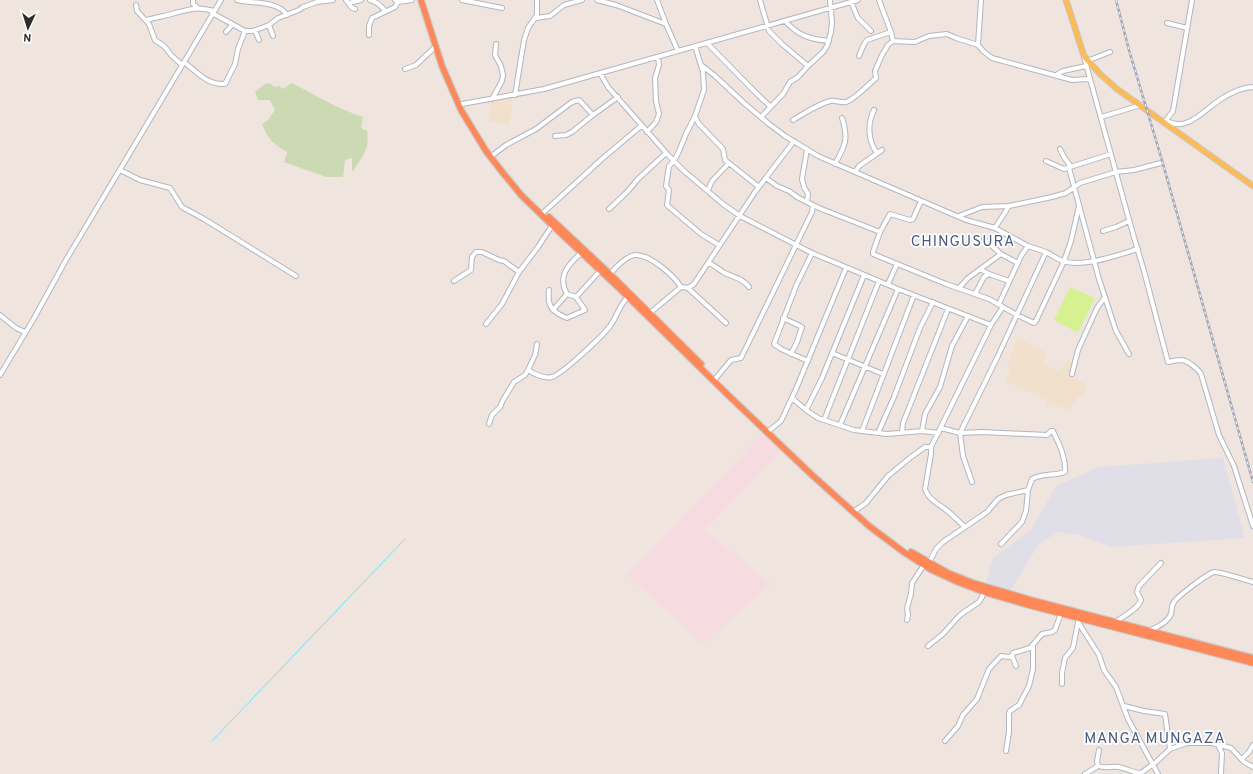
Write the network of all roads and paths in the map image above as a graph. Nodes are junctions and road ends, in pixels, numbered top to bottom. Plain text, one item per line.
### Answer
1 (193, 0) edge
2 (221, 0) edge
3 (237, 0) edge
4 (333, 0) edge
5 (361, 0) edge
6 (370, 0) edge
7 (412, 0) edge
8 (421, 0) edge
9 (425, 0) edge
10 (462, 0) edge
11 (537, 0) edge
12 (582, 0) edge
13 (597, 0) edge
14 (657, 0) edge
15 (760, 0) edge
16 (830, 0) edge
17 (858, 0) edge
18 (879, 0) edge
19 (981, 0) edge
20 (1066, 0) edge
21 (1192, 0) edge
22 (323, 1) edge
23 (397, 1) edge
24 (572, 1) edge
25 (348, 2) edge
26 (851, 2) junction
27 (136, 5) dead end
28 (198, 8) junction
29 (502, 8) dead end
30 (831, 8) junction
31 (355, 9) dead end
32 (384, 11) junction
33 (213, 12) junction
34 (287, 15) junction
35 (536, 18) junction
36 (147, 20) junction
37 (785, 21) junction
38 (666, 24) junction
39 (1167, 24) dead end
40 (232, 25) junction
41 (269, 25) junction
42 (767, 26) junction
43 (1187, 28) junction
44 (255, 30) junction
45 (245, 31) junction
46 (226, 32) dead end
47 (871, 32) dead end
48 (891, 32) junction
49 (370, 35) dead end
50 (273, 36) dead end
51 (259, 40) dead end
52 (829, 41) junction
53 (893, 41) junction
54 (707, 43) junction
55 (496, 44) dead end
56 (978, 44) junction
57 (695, 46) junction
58 (436, 47) junction
59 (678, 51) junction
60 (1110, 52) dead end
61 (859, 56) dead end
62 (658, 57) junction
63 (1086, 61) junction
64 (183, 64) junction
65 (701, 65) junction
66 (808, 66) junction
67 (404, 69) dead end
68 (600, 73) junction
69 (1056, 75) junction
70 (1089, 79) junction
71 (1253, 87) edge
72 (515, 95) junction
73 (618, 98) junction
74 (492, 99) junction
75 (462, 104) junction
76 (1141, 105) junction
77 (771, 107) junction
78 (874, 110) dead end
79 (593, 115) junction
80 (695, 116) junction
81 (761, 117) junction
82 (1101, 117) junction
83 (842, 118) dead end
84 (793, 120) dead end
85 (1165, 121) junction
86 (641, 126) junction
87 (647, 132) junction
88 (555, 136) dead end
89 (794, 141) junction
90 (807, 149) junction
91 (1060, 149) dead end
92 (882, 150) dead end
93 (666, 153) junction
94 (877, 153) junction
95 (1111, 154) junction
96 (493, 155) junction
97 (674, 161) junction
98 (1046, 162) dead end
99 (729, 163) junction
100 (1161, 163) dead end
101 (835, 164) junction
102 (1070, 168) junction
103 (120, 170) junction
104 (855, 172) junction
105 (1116, 172) junction
106 (766, 178) junction
107 (1074, 186) junction
108 (1253, 186) edge
109 (759, 187) junction
110 (708, 190) junction
111 (921, 201) junction
112 (807, 202) junction
113 (813, 205) junction
114 (1009, 206) junction
115 (1079, 206) junction
116 (819, 208) junction
117 (609, 209) dead end
118 (544, 212) junction
119 (812, 212) junction
120 (740, 216) junction
121 (959, 217) junction
122 (1129, 221) junction
123 (553, 223) junction
124 (995, 228) junction
125 (1103, 231) dead end
126 (880, 232) junction
127 (984, 239) dead end
128 (719, 245) junction
129 (796, 245) junction
130 (1028, 246) junction
131 (1138, 249) junction
132 (1046, 252) junction
133 (581, 253) junction
134 (812, 253) junction
135 (1002, 254) junction
136 (1064, 261) junction
137 (1095, 262) junction
138 (709, 263) junction
139 (1018, 263) junction
140 (897, 264) junction
141 (846, 268) junction
142 (980, 269) junction
143 (519, 272) junction
144 (600, 272) junction
145 (610, 274) junction
146 (864, 274) junction
147 (989, 274) junction
148 (296, 276) dead end
149 (454, 281) dead end
150 (879, 281) junction
151 (1010, 281) junction
152 (888, 284) junction
153 (682, 287) junction
154 (688, 288) junction
155 (749, 288) dead end
156 (959, 288) junction
157 (898, 289) junction
158 (549, 290) dead end
159 (567, 294) junction
160 (975, 294) junction
161 (914, 295) junction
162 (1105, 296) junction
163 (576, 297) junction
164 (628, 297) junction
165 (933, 302) junction
166 (1001, 305) junction
167 (948, 309) junction
168 (554, 310) junction
169 (650, 313) junction
170 (0, 314) edge
171 (1017, 315) junction
172 (968, 316) junction
173 (783, 318) junction
174 (726, 323) dead end
175 (486, 324) dead end
176 (991, 326) junction
177 (25, 332) junction
178 (537, 344) dead end
179 (832, 353) junction
180 (791, 354) junction
181 (1129, 354) dead end
182 (848, 360) junction
183 (808, 361) junction
184 (864, 367) junction
185 (528, 370) junction
186 (883, 374) junction
187 (1072, 374) dead end
188 (0, 375) edge
189 (716, 378) junction
190 (792, 398) junction
191 (806, 410) junction
192 (824, 420) junction
193 (489, 424) dead end
194 (840, 425) junction
195 (941, 428) junction
196 (770, 430) junction
197 (862, 431) junction
198 (922, 431) junction
199 (902, 432) junction
200 (878, 433) junction
201 (939, 433) junction
202 (960, 433) junction
203 (931, 447) junction
204 (972, 482) dead end
205 (1028, 490) junction
206 (856, 510) junction
207 (964, 526) junction
208 (1253, 526) edge
209 (1001, 544) dead end
210 (1161, 563) dead end
211 (927, 564) junction
212 (1253, 582) edge
213 (985, 589) junction
214 (1061, 613) junction
215 (1079, 617) junction
216 (907, 620) dead end
217 (1115, 622) junction
218 (1162, 625) junction
219 (1149, 631) junction
220 (1167, 636) junction
221 (1034, 645) junction
222 (928, 646) dead end
223 (1012, 656) junction
224 (1253, 658) edge
225 (1253, 663) edge
226 (1016, 666) dead end
227 (1062, 684) dead end
228 (1124, 706) junction
229 (945, 741) dead end
230 (1218, 745) junction
231 (1253, 745) edge
232 (1170, 749) junction
233 (1099, 750) dead end
234 (1006, 751) dead end
235 (1242, 759) junction
236 (1152, 765) junction
237 (1098, 766) junction
238 (1253, 767) edge
239 (1085, 774) edge
240 (1158, 774) edge
241 (1221, 774) edge

1 - 28 street
2 - 33 street
3 - 34 street
4 - 22 street
5 - 25 street
6 - 32 street
7 - 23 street
8 - 58 highway
9 - 75 highway
10 - 29 street
11 - 35 street
12 - 24 street
13 - 38 street
14 - 38 street
15 - 42 street
16 - 30 street
17 - 26 street
18 - 48 street
19 - 56 street
20 - 63 main road
21 - 43 street
22 - 34 street
23 - 32 street
24 - 35 street
25 - 31 street
26 - 30 street
26 - 47 street
27 - 36 street
28 - 33 street
28 - 36 street
30 - 37 street
30 - 52 street
32 - 49 street
33 - 40 street
33 - 64 street
34 - 41 street
35 - 72 street
36 - 64 street
37 - 42 street
37 - 52 street
38 - 59 street
39 - 43 street
40 - 45 street
40 - 46 street
41 - 44 street
41 - 50 street
42 - 54 street
42 - 66 street
43 - 85 street
44 - 45 street
44 - 51 street
45 - 64 street
48 - 53 street
48 - 61 street
52 - 66 street
53 - 56 street
53 - 84 street
54 - 57 street
54 - 77 street
55 - 74 street
56 - 69 street
57 - 59 street
57 - 65 street
58 - 67 street
58 - 123 highway
59 - 62 street
60 - 63 street
62 - 68 street
62 - 87 street
63 - 69 street
63 - 70 street
63 - 76 main road
64 - 103 street
65 - 80 street
65 - 81 street
66 - 77 street
68 - 72 street
68 - 73 street
69 - 70 street
70 - 82 street
71 - 85 street
72 - 74 street
73 - 79 street
73 - 86 street
74 - 75 street
75 - 96 highway
76 - 82 street
76 - 85 main road
77 - 81 street
78 - 94 street
79 - 88 street
79 - 96 street
80 - 97 street
80 - 99 street
81 - 89 street
82 - 95 street
83 - 101 street
85 - 108 main road
86 - 87 street
86 - 118 street
87 - 93 street
89 - 90 street
89 - 106 street
90 - 101 street
90 - 112 street
91 - 102 street
92 - 94 street
93 - 97 street
93 - 117 street
94 - 104 street
95 - 102 street
95 - 105 street
96 - 118 highway
97 - 110 street
97 - 128 street
98 - 102 street
99 - 109 street
99 - 110 street
100 - 105 street
101 - 104 street
102 - 107 street
103 - 148 street
103 - 177 street
104 - 111 street
105 - 107 street
105 - 122 street
106 - 109 street
106 - 112 street
107 - 114 street
107 - 115 street
109 - 120 street
110 - 120 street
111 - 121 street
111 - 126 street
112 - 113 street
113 - 116 street
113 - 119 street
114 - 121 street
114 - 124 street
115 - 136 street
115 - 137 street
116 - 119 street
116 - 126 street
118 - 123 highway
119 - 129 street
120 - 128 street
120 - 129 street
121 - 124 street
122 - 125 street
122 - 131 street
123 - 133 highway
123 - 143 street
123 - 145 highway
124 - 130 street
126 - 140 street
127 - 135 street
128 - 138 street
129 - 134 street
129 - 189 street
130 - 132 street
130 - 139 street
131 - 137 street
131 - 208 street
132 - 136 street
132 - 171 street
133 - 144 highway
133 - 159 street
134 - 141 street
134 - 173 street
135 - 139 street
135 - 142 street
136 - 137 street
136 - 171 street
137 - 162 street
138 - 154 street
138 - 155 street
139 - 151 street
140 - 152 street
140 - 156 street
141 - 146 street
141 - 183 street
142 - 147 street
142 - 156 street
143 - 149 street
143 - 175 street
144 - 163 street
144 - 164 highway
145 - 153 street
145 - 169 highway
146 - 150 street
146 - 179 street
147 - 151 street
147 - 160 street
150 - 152 street
150 - 182 street
151 - 166 street
152 - 157 street
153 - 154 street
153 - 169 street
154 - 174 street
156 - 160 street
157 - 161 street
157 - 184 street
158 - 168 street
159 - 163 street
159 - 168 street
160 - 166 street
161 - 165 street
161 - 186 street
162 - 181 street
162 - 187 street
163 - 168 street
164 - 185 street
164 - 211 highway
165 - 167 street
165 - 200 street
166 - 171 street
166 - 176 street
167 - 172 street
167 - 199 street
169 - 189 highway
170 - 177 street
171 - 202 street
172 - 176 street
172 - 198 street
173 - 180 street
173 - 180 street
176 - 195 street
177 - 188 street
178 - 185 street
179 - 182 street
179 - 191 street
180 - 183 street
182 - 184 street
182 - 192 street
183 - 190 street
184 - 186 street
184 - 194 street
185 - 193 street
186 - 197 street
189 - 196 highway
190 - 191 street
190 - 196 street
191 - 192 street
192 - 194 street
194 - 197 street
195 - 201 street
195 - 202 street
196 - 206 highway
197 - 200 street
198 - 199 street
198 - 201 street
199 - 200 street
201 - 203 street
202 - 204 street
202 - 205 street
203 - 206 street
203 - 207 street
205 - 207 street
205 - 209 street
206 - 211 highway
207 - 211 street
210 - 217 street
211 - 213 highway
211 - 216 street
212 - 218 street
213 - 214 highway
213 - 215 highway
213 - 222 street
214 - 215 highway
214 - 221 street
215 - 217 highway
215 - 225 highway
215 - 227 street
215 - 228 street
217 - 219 highway
218 - 219 street
218 - 220 street
219 - 220 highway
220 - 224 highway
221 - 223 street
221 - 234 street
223 - 226 street
223 - 229 street
228 - 232 street
228 - 236 street
230 - 232 street
230 - 235 street
230 - 241 street
231 - 235 street
232 - 236 street
233 - 237 street
235 - 238 street
236 - 237 street
236 - 240 street
237 - 239 street

